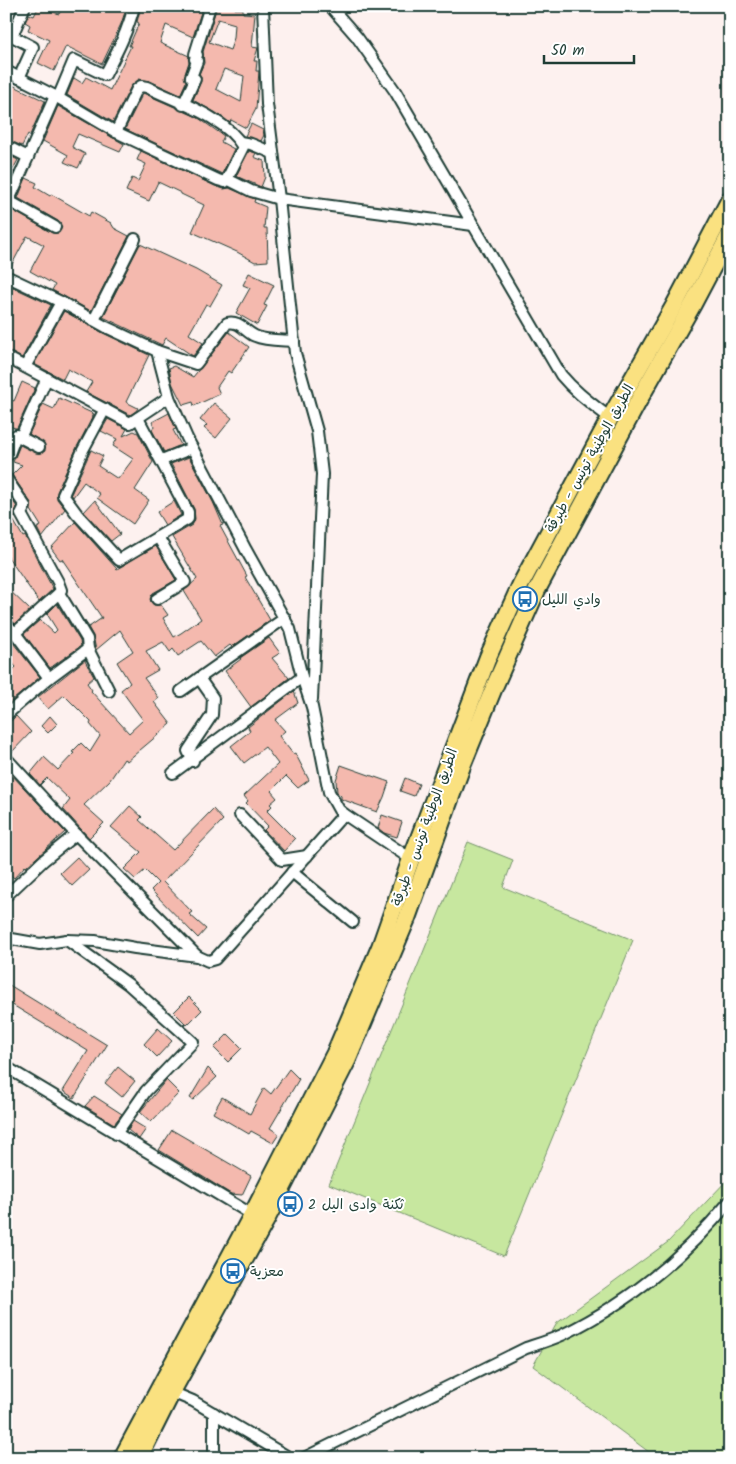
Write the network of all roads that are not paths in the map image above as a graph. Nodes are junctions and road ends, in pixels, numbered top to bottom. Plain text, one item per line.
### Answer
1 (25, 6) edge
2 (134, 6) edge
3 (210, 6) edge
4 (330, 6) edge
5 (260, 7) edge
6 (6, 71) edge
7 (19, 78) junction
8 (56, 97) junction
9 (183, 105) junction
10 (116, 132) junction
11 (240, 142) junction
12 (6, 146) edge
13 (273, 153) junction
14 (28, 157) junction
15 (227, 179) junction
16 (279, 199) junction
17 (730, 199) edge
18 (8, 204) edge
19 (473, 225) junction
20 (54, 227) dead end
21 (730, 234) edge
22 (135, 239) dead end
23 (7, 279) edge
24 (61, 302) junction
25 (94, 320) junction
26 (294, 342) junction
27 (157, 352) junction
28 (6, 357) edge
29 (25, 367) junction
30 (47, 378) junction
31 (169, 397) junction
32 (105, 409) junction
33 (138, 418) junction
34 (610, 418) junction
35 (21, 436) junction
36 (39, 448) dead end
37 (192, 448) junction
38 (6, 456) edge
39 (162, 460) junction
40 (6, 478) edge
41 (158, 537) junction
42 (59, 594) junction
43 (157, 599) dead end
44 (285, 618) junction
45 (6, 624) edge
46 (15, 633) junction
47 (88, 649) junction
48 (302, 677) junction
49 (49, 678) junction
50 (199, 678) junction
51 (109, 691) dead end
52 (181, 691) dead end
53 (312, 708) junction
54 (6, 715) edge
55 (6, 758) edge
56 (192, 760) junction
57 (174, 773) dead end
58 (344, 814) junction
59 (240, 815) dead end
60 (76, 834) junction
61 (307, 856) junction
62 (412, 859) junction
63 (292, 872) junction
64 (6, 896) edge
65 (353, 922) dead end
66 (6, 938) edge
67 (67, 940) junction
68 (197, 956) junction
69 (6, 1067) edge
70 (116, 1134) junction
71 (730, 1201) edge
72 (259, 1218) junction
73 (166, 1389) junction
74 (214, 1413) junction
75 (122, 1458) edge
76 (139, 1458) edge
77 (214, 1458) edge
78 (290, 1458) edge
79 (304, 1458) edge

1 - 7 street
2 - 8 street
3 - 9 street
4 - 19 street
5 - 13 street
6 - 7 street
7 - 8 street
8 - 10 street
8 - 14 street
9 - 10 street
9 - 11 street
10 - 15 street
11 - 13 street
11 - 15 street
12 - 14 street
13 - 16 street
14 - 18 street
15 - 16 street
16 - 19 street
16 - 26 street
17 - 34 main road, الطريق الوطنية تونس - طبرقة
18 - 20 street
19 - 34 street
21 - 72 main road, الطريق الوطنية تونس - طبرقة
22 - 25 street
23 - 24 street
24 - 25 street
24 - 29 street
25 - 27 street
26 - 27 street
26 - 53 street
27 - 31 street
28 - 29 street
29 - 30 street
30 - 32 street
30 - 35 street
31 - 33 street
31 - 37 street
32 - 33 street
32 - 41 street
33 - 39 street
34 - 62 main road, الطريق الوطنية تونس - طبرقة
35 - 36 street
35 - 38 street
37 - 39 street
37 - 44 street
39 - 41 street
40 - 42 street
41 - 43 street
42 - 46 street
42 - 47 street
44 - 48 street
44 - 50 street
45 - 46 street
46 - 49 street
47 - 49 street
47 - 51 street
48 - 53 street
48 - 56 street
49 - 54 street
50 - 52 street
50 - 56 street
53 - 58 street
55 - 60 street
56 - 57 street
58 - 61 street
58 - 62 street
59 - 61 street
60 - 64 street
60 - 68 street
61 - 63 street
62 - 72 main road, الطريق الوطنية تونس - طبرقة
63 - 65 street
63 - 68 street
66 - 67 street
67 - 68 street
67 - 70 street
69 - 70 street
70 - 72 street
71 - 79 street
72 - 73 main road, الطريق الوطنية تونس - طبرقة
73 - 74 street
73 - 75 main road, الطريق الوطنية تونس - طبرقة
73 - 76 main road, الطريق الوطنية تونس - طبرقة
74 - 77 street
74 - 78 street

